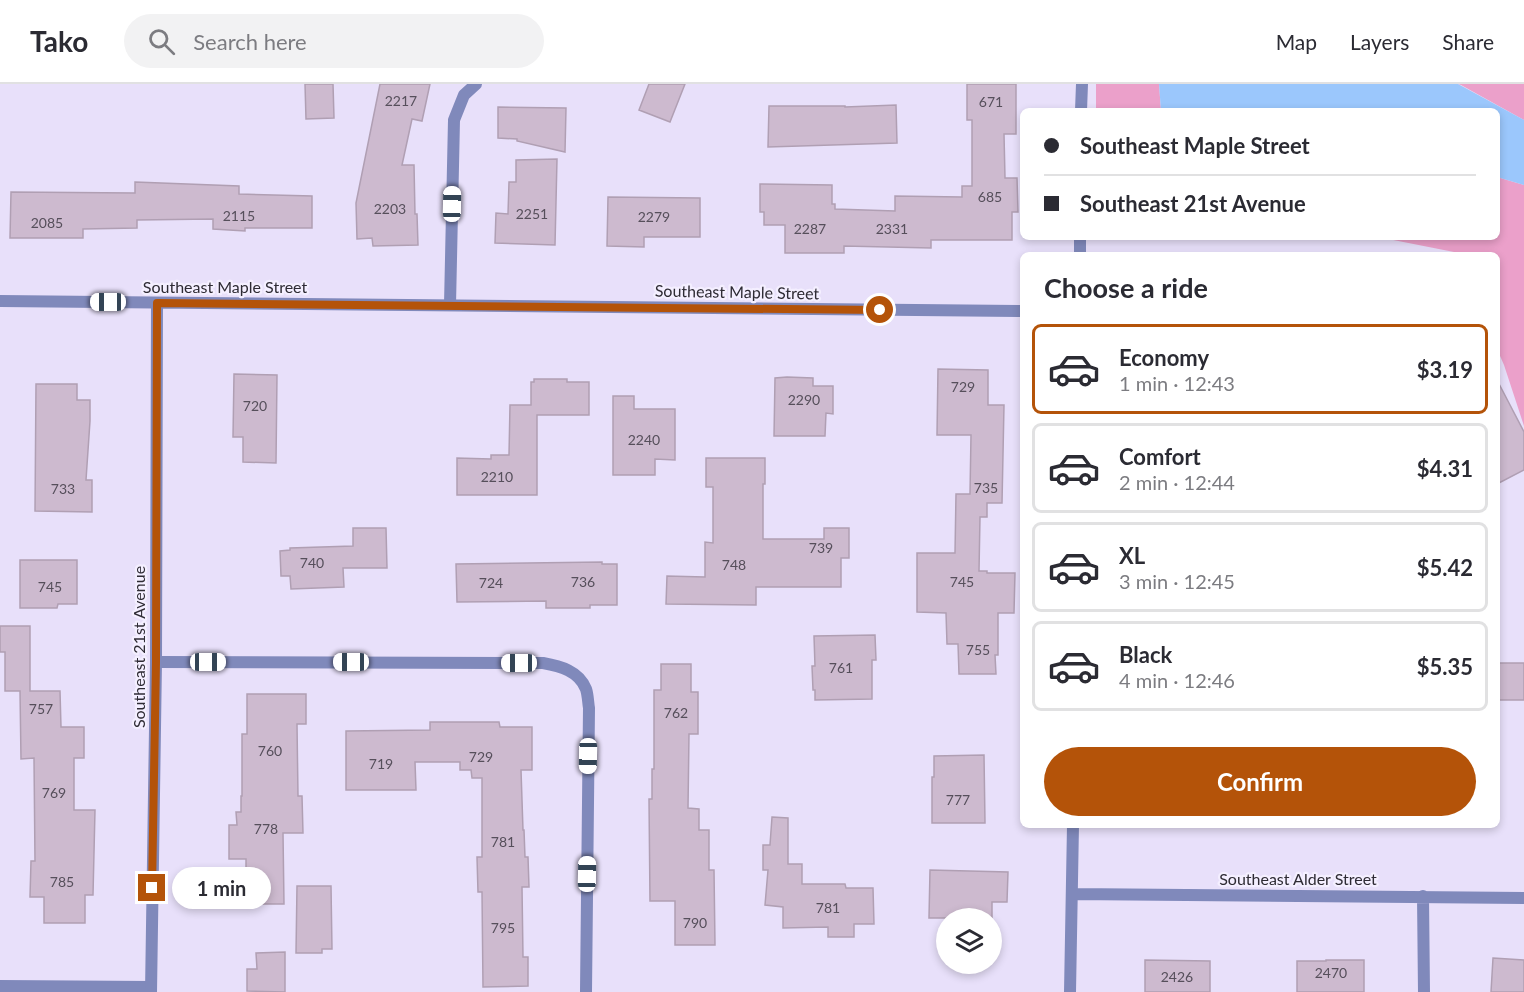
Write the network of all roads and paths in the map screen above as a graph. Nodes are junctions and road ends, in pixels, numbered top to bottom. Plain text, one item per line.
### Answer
1 (476, 84) edge
2 (1082, 84) edge
3 (1082, 108) edge
4 (0, 302) edge
5 (157, 303) junction
6 (450, 305) junction
7 (1020, 311) edge
8 (156, 662) junction
9 (1072, 828) edge
10 (1071, 894) junction
11 (1423, 896) junction
12 (1524, 898) edge
13 (0, 986) edge
14 (151, 989) edge
15 (586, 992) edge
16 (1070, 992) edge
17 (1424, 992) edge

1 - 6 street
2 - 3 street
4 - 5 street, Southeast Maple Street
5 - 6 street, Southeast Maple Street
5 - 8 street, Southeast 21st Avenue
6 - 7 street, Southeast Maple Street
8 - 14 street, Southeast 21st Avenue
8 - 15 street
9 - 10 street
10 - 11 street, Southeast Alder Street
10 - 16 street
11 - 12 street, Southeast Alder Street
11 - 17 street
13 - 14 street

